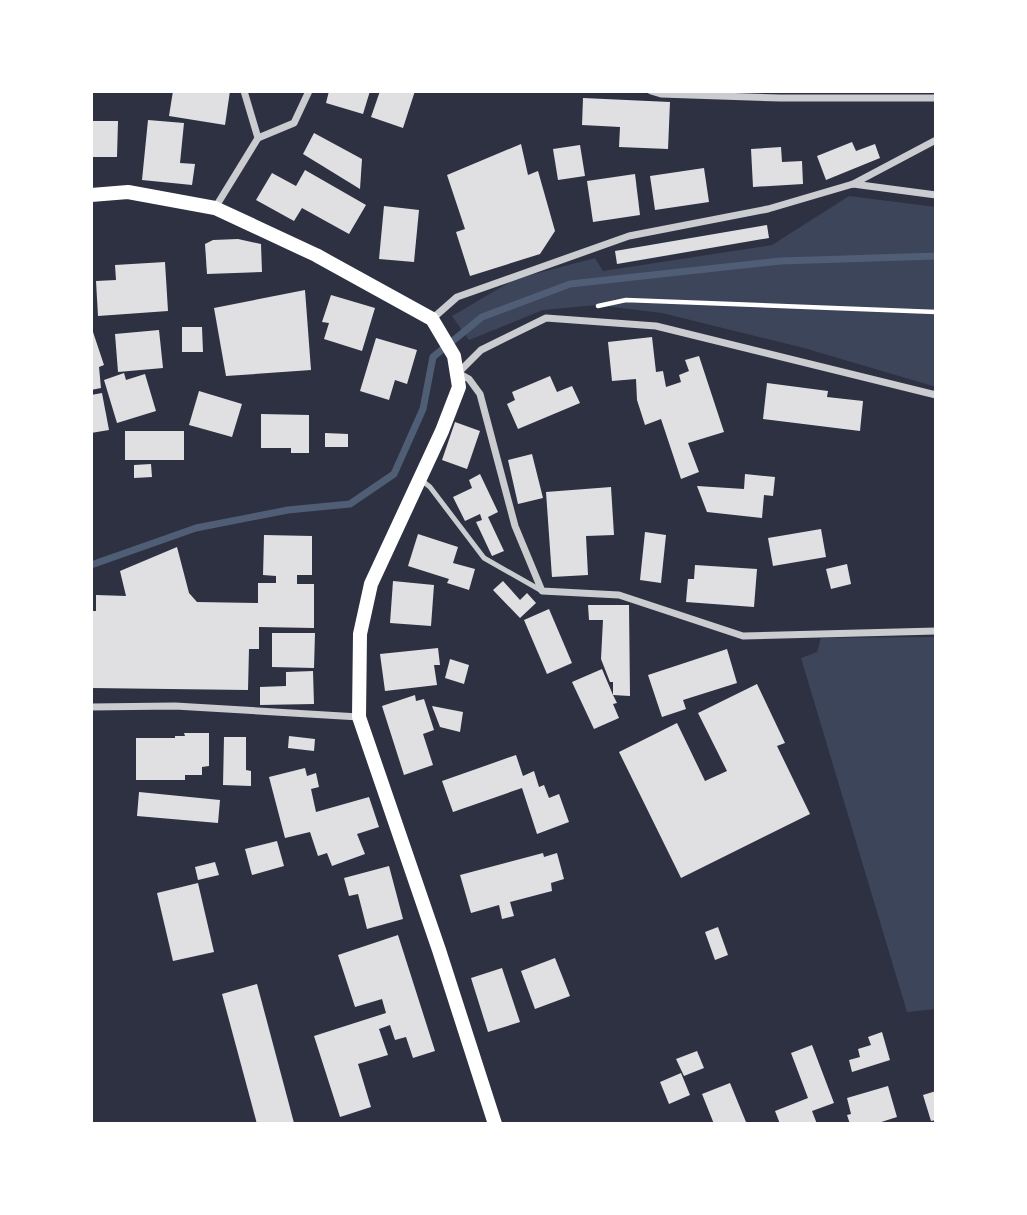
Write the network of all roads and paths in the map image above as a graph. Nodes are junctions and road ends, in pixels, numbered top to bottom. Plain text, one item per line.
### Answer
1 (244, 91) edge
2 (309, 91) edge
3 (651, 91) edge
4 (936, 98) edge
5 (258, 138) junction
6 (936, 140) edge
7 (853, 184) junction
8 (91, 195) edge
9 (936, 195) edge
10 (215, 208) junction
11 (586, 309) dead end
12 (936, 312) edge
13 (435, 324) junction
14 (458, 373) junction
15 (936, 394) edge
16 (419, 479) junction
17 (542, 591) junction
18 (936, 631) edge
19 (91, 707) edge
20 (359, 717) junction
21 (495, 1124) edge

1 - 5 street
2 - 5 street
3 - 4 street
5 - 10 street
6 - 7 street
7 - 9 street
7 - 13 street
8 - 10 main road
10 - 13 main road
11 - 12 path
13 - 14 main road
14 - 15 street
14 - 16 main road
14 - 17 street
16 - 17 lane
16 - 20 main road
17 - 18 street
19 - 20 street
20 - 21 main road

